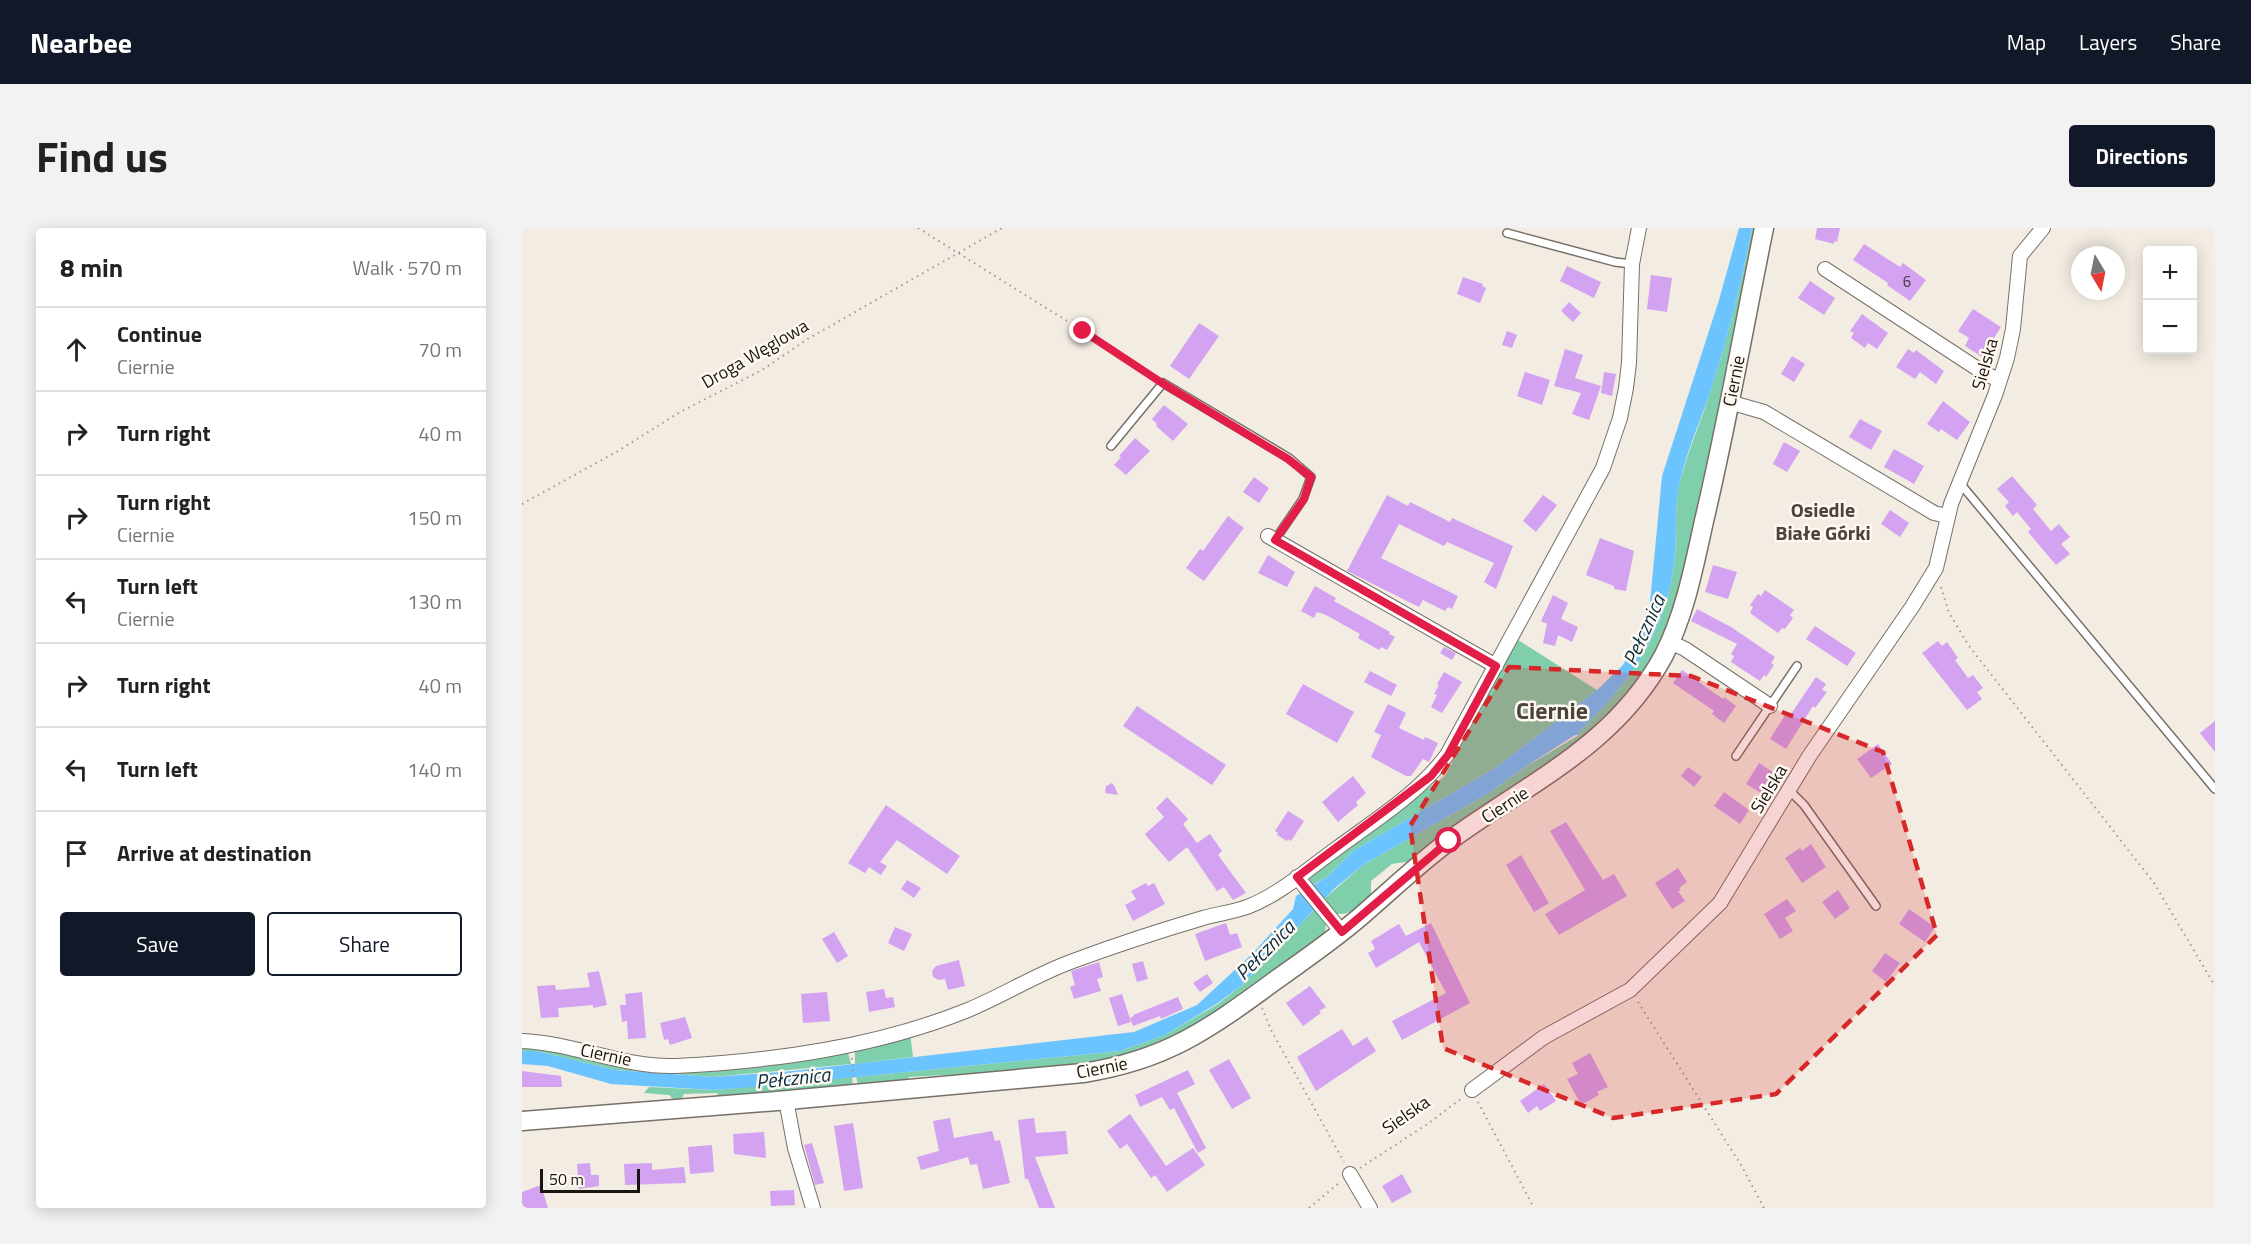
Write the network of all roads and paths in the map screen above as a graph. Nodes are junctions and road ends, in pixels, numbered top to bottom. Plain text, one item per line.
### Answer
1 (918, 228) edge
2 (1002, 228) edge
3 (1639, 228) edge
4 (1764, 228) edge
5 (2043, 228) edge
6 (1508, 232) dead end
7 (959, 253) junction
8 (1632, 264) junction
9 (1825, 269) dead end
10 (1999, 380) junction
11 (1162, 383) junction
12 (1730, 402) junction
13 (1111, 446) dead end
14 (1959, 482) junction
15 (522, 504) edge
16 (1947, 516) junction
17 (1272, 538) joint
18 (1936, 568) junction
19 (1670, 642) junction
20 (1496, 666) junction
21 (1797, 666) dead end
22 (1770, 706) junction
23 (1736, 756) dead end
24 (2215, 789) edge
25 (1789, 790) junction
26 (1302, 882) junction
27 (1876, 906) dead end
28 (1342, 932) junction
29 (2215, 986) edge
30 (1630, 990) junction
31 (1256, 994) junction
32 (522, 1041) edge
33 (852, 1061) dead end
34 (854, 1080) dead end
35 (1472, 1090) junction
36 (786, 1100) junction
37 (522, 1121) edge
38 (1350, 1174) junction
39 (813, 1208) edge
40 (1309, 1208) edge
41 (1370, 1208) edge
42 (1534, 1208) edge
43 (1764, 1208) edge

1 - 7 path
2 - 7 path, Droga Węglowa
3 - 8 street, Ciernie
4 - 12 street, Ciernie
5 - 10 street, Sielska
6 - 8 lane
7 - 11 path
7 - 15 path, Droga Węglowa
8 - 20 street, Ciernie
9 - 10 street
10 - 14 street, Sielska
11 - 13 lane
11 - 17 lane
12 - 16 street
12 - 19 street, Ciernie
14 - 16 street, Sielska
14 - 24 lane
16 - 18 street, Sielska
17 - 20 street
18 - 25 street, Sielska
18 - 29 path
19 - 22 street
19 - 28 street, Ciernie
20 - 26 street, Ciernie
21 - 22 lane
22 - 23 lane
25 - 27 lane
25 - 30 street, Sielska
26 - 28 street
26 - 32 street, Ciernie
28 - 31 street, Ciernie
30 - 35 street, Sielska
30 - 43 path
31 - 36 street, Ciernie
31 - 38 path
33 - 34 path
35 - 38 path, Sielska
35 - 42 path
36 - 37 street, Ciernie
36 - 39 street
38 - 40 path, Sielska
38 - 41 street

